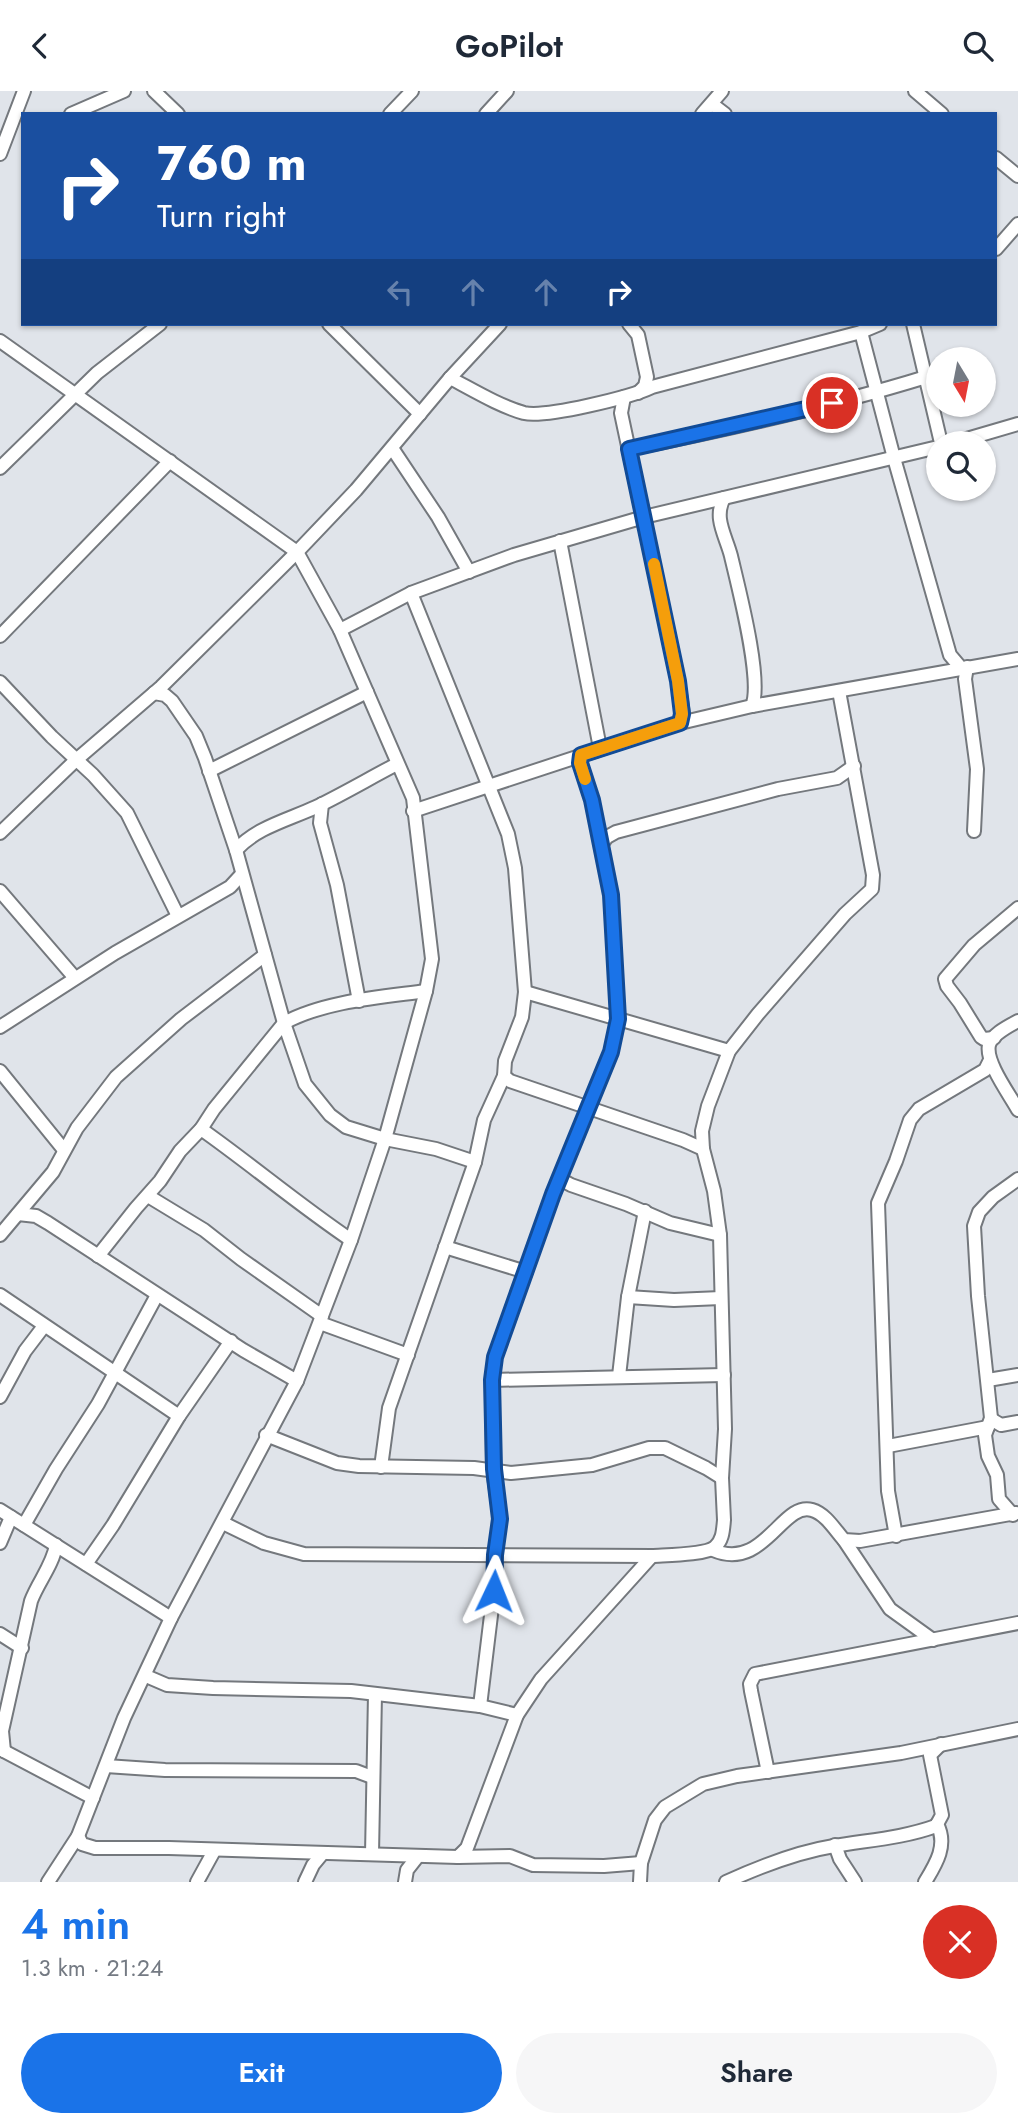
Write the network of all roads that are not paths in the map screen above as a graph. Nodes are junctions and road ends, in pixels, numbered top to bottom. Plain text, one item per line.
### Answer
1 (24, 91) edge
2 (124, 91) edge
3 (154, 91) edge
4 (412, 91) edge
5 (507, 91) edge
6 (722, 91) edge
7 (915, 91) edge
8 (712, 104) junction
9 (76, 112) edge
10 (176, 112) edge
11 (392, 112) edge
12 (488, 112) edge
13 (704, 112) edge
14 (722, 112) edge
15 (940, 112) edge
16 (21, 133) edge
17 (8, 136) junction
18 (0, 154) edge
19 (997, 159) edge
20 (1018, 176) edge
21 (1018, 224) edge
22 (997, 248) edge
23 (158, 326) edge
24 (331, 326) edge
25 (498, 326) edge
26 (631, 326) edge
27 (875, 326) edge
28 (913, 326) edge
29 (861, 332) junction
30 (0, 341) edge
31 (926, 377) joint
32 (450, 378) junction
33 (877, 392) junction
34 (637, 394) junction
35 (75, 395) junction
36 (624, 397) junction
37 (421, 414) junction
38 (1018, 424) edge
39 (994, 431) edge
40 (392, 447) junction
41 (629, 449) junction
42 (926, 449) edge
43 (894, 458) junction
44 (170, 461) junction
45 (0, 468) edge
46 (724, 498) junction
47 (644, 517) junction
48 (560, 541) junction
49 (297, 552) junction
50 (469, 572) junction
51 (411, 593) junction
52 (340, 630) junction
53 (0, 636) edge
54 (1018, 659) edge
55 (964, 668) junction
56 (0, 681) edge
57 (839, 691) junction
58 (367, 692) junction
59 (154, 693) junction
60 (752, 706) junction
61 (680, 723) junction
62 (600, 748) junction
63 (581, 755) junction
64 (76, 760) junction
65 (397, 764) junction
66 (854, 766) junction
67 (209, 771) junction
68 (489, 787) junction
69 (322, 804) junction
70 (413, 811) junction
71 (974, 831) dead end
72 (0, 833) edge
73 (601, 845) junction
74 (236, 851) junction
75 (242, 874) junction
76 (0, 891) edge
77 (1018, 908) edge
78 (178, 916) junction
79 (265, 955) junction
80 (75, 978) junction
81 (426, 991) junction
82 (525, 992) junction
83 (359, 1001) junction
84 (618, 1019) junction
85 (1018, 1021) edge
86 (284, 1023) junction
87 (0, 1027) edge
88 (994, 1038) junction
89 (729, 1051) junction
90 (990, 1061) junction
91 (0, 1071) edge
92 (505, 1076) junction
93 (586, 1108) junction
94 (1018, 1110) edge
95 (201, 1129) junction
96 (385, 1139) junction
97 (704, 1149) junction
98 (64, 1150) junction
99 (475, 1162) junction
100 (560, 1179) junction
101 (1018, 1179) edge
102 (148, 1196) junction
103 (645, 1211) junction
104 (18, 1214) junction
105 (2, 1227) edge
106 (720, 1235) junction
107 (351, 1240) junction
108 (445, 1247) junction
109 (98, 1256) junction
110 (526, 1272) junction
111 (0, 1295) edge
112 (157, 1295) junction
113 (628, 1297) junction
114 (721, 1298) junction
115 (321, 1319) junction
116 (44, 1326) junction
117 (231, 1342) junction
118 (408, 1355) junction
119 (114, 1372) junction
120 (724, 1375) junction
121 (1018, 1375) edge
122 (620, 1376) junction
123 (492, 1380) junction
124 (988, 1380) junction
125 (297, 1381) junction
126 (0, 1397) edge
127 (179, 1416) junction
128 (1018, 1422) edge
129 (990, 1423) junction
130 (267, 1435) junction
131 (888, 1446) junction
132 (381, 1467) junction
133 (494, 1469) junction
134 (722, 1478) junction
135 (5, 1513) edge
136 (1016, 1514) edge
137 (223, 1523) junction
138 (24, 1525) junction
139 (896, 1536) junction
140 (844, 1540) junction
141 (0, 1543) edge
142 (56, 1545) junction
143 (713, 1550) junction
144 (495, 1555) junction
145 (638, 1556) junction
146 (652, 1556) junction
147 (86, 1564) junction
148 (639, 1570) junction
149 (171, 1618) junction
150 (1018, 1623) edge
151 (0, 1634) edge
152 (933, 1640) junction
153 (22, 1648) junction
154 (147, 1681) junction
155 (375, 1694) junction
156 (480, 1706) junction
157 (517, 1714) junction
158 (1018, 1729) edge
159 (941, 1744) junction
160 (2, 1750) edge
161 (106, 1766) junction
162 (768, 1772) junction
163 (372, 1777) junction
164 (93, 1798) junction
165 (937, 1824) junction
166 (82, 1842) junction
167 (835, 1845) junction
168 (214, 1850) junction
169 (323, 1853) junction
170 (372, 1854) junction
171 (418, 1856) junction
172 (458, 1857) junction
173 (641, 1863) junction
174 (48, 1882) edge
175 (197, 1882) edge
176 (305, 1882) edge
177 (405, 1882) edge
178 (640, 1882) edge
179 (726, 1882) edge
180 (855, 1882) edge
181 (925, 1882) edge

1 - 17 street
2 - 9 street
3 - 10 street
4 - 11 street
5 - 12 street
6 - 8 street
7 - 15 street
8 - 13 street
8 - 14 street
16 - 17 street
17 - 18 street
19 - 20 street
21 - 22 street
23 - 35 street
24 - 37 street
25 - 32 street
26 - 34 street
27 - 29 street
28 - 31 street
29 - 33 street
29 - 34 street
30 - 35 street
31 - 33 street
32 - 36 street
32 - 37 street
33 - 41 street
33 - 43 street
34 - 36 street
35 - 44 street
35 - 45 street
36 - 41 street
37 - 40 street
38 - 39 street
40 - 49 street
40 - 50 street
41 - 47 street
42 - 43 street
43 - 46 street
43 - 55 street
44 - 49 street
44 - 53 street
46 - 47 street
46 - 60 street
47 - 48 street
47 - 61 street
48 - 50 street
48 - 62 street
49 - 52 street
49 - 59 street
50 - 51 street
51 - 52 street
51 - 68 street
52 - 58 street
54 - 55 street
55 - 57 street
55 - 71 street
56 - 64 street
57 - 60 street
57 - 66 street
58 - 65 street
58 - 67 street
59 - 64 street
59 - 67 street
60 - 61 street
61 - 62 street
62 - 63 street
63 - 68 street
63 - 73 street
64 - 72 street
64 - 78 street
65 - 69 street
65 - 70 street
66 - 73 street
66 - 89 street
67 - 74 street
68 - 70 street
68 - 82 street
69 - 74 street
69 - 83 street
70 - 81 street
73 - 84 street
74 - 75 street
75 - 78 street
75 - 79 street
76 - 80 street
77 - 88 street
78 - 80 street
79 - 86 street
79 - 98 street
80 - 87 street
81 - 83 street
81 - 96 street
82 - 84 street
82 - 92 street
83 - 86 street
84 - 89 street
84 - 93 street
85 - 88 street
86 - 95 street
86 - 96 street
88 - 90 street
89 - 97 street
90 - 94 street
90 - 131 street
91 - 98 street
92 - 93 street
92 - 99 street
93 - 97 street
93 - 100 street
95 - 102 street
95 - 107 street
96 - 99 street
96 - 107 street
97 - 106 street
98 - 104 street
99 - 108 street
100 - 103 street
100 - 110 street
101 - 124 street
102 - 109 street
102 - 115 street
103 - 106 street
103 - 113 street
104 - 105 street
104 - 109 street
106 - 114 street
107 - 115 street
108 - 110 street
108 - 118 street
109 - 112 street
110 - 123 street
111 - 116 street
112 - 117 street
112 - 119 street
113 - 114 street
113 - 122 street
114 - 120 street
115 - 118 street
115 - 125 street
116 - 119 street
116 - 126 street
117 - 125 street
117 - 127 street
118 - 132 street
119 - 127 street
119 - 138 street
120 - 122 street
120 - 134 street
121 - 124 street
122 - 123 street
123 - 133 street
124 - 129 street
125 - 130 street
127 - 147 street
128 - 129 street
129 - 131 street
129 - 136 street
130 - 132 street
130 - 137 street
131 - 139 street
132 - 133 street
133 - 134 street
133 - 144 street
134 - 143 street
135 - 138 street
135 - 141 street
136 - 139 street
137 - 144 street
137 - 149 street
138 - 142 street
139 - 140 street
140 - 143 street
140 - 152 street
142 - 147 street
142 - 153 street
143 - 146 street
144 - 145 street
144 - 156 street
145 - 146 street
145 - 148 street
146 - 148 street
147 - 149 street
148 - 157 street
149 - 154 street
150 - 152 street
151 - 153 street
152 - 162 street
153 - 160 street
154 - 155 street
154 - 161 street
155 - 156 street
155 - 163 street
156 - 157 street
157 - 172 street
158 - 159 street
159 - 162 street
159 - 165 street
160 - 164 street
161 - 163 street
161 - 164 street
162 - 173 street
163 - 170 street
164 - 166 street
165 - 167 street
165 - 181 street
166 - 168 street
166 - 174 street
167 - 179 street
167 - 180 street
168 - 169 street
168 - 175 street
169 - 170 street
169 - 176 street
170 - 171 street
171 - 172 street
171 - 177 street
172 - 173 street
173 - 178 street

